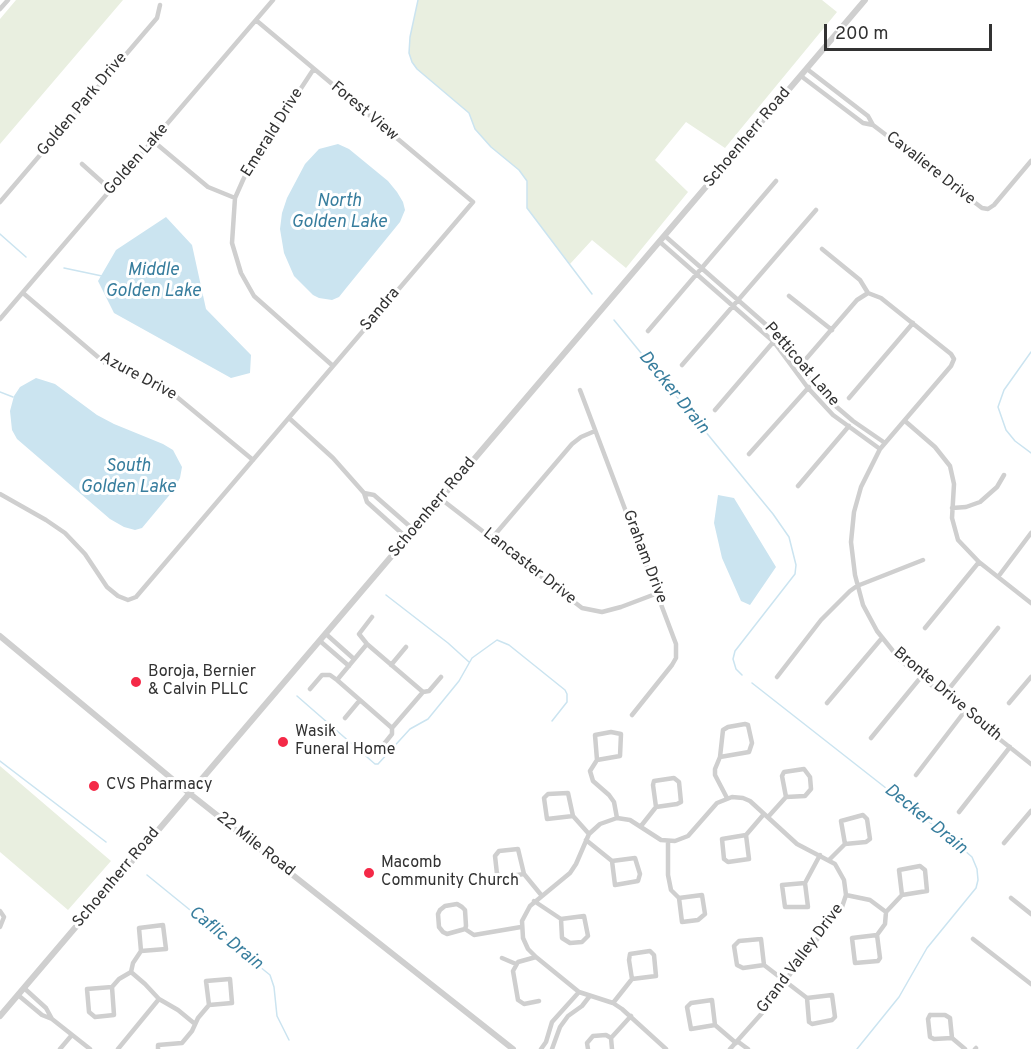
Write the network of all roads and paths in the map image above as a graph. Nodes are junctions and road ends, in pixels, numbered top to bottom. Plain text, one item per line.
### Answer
1 (8, 0) edge
2 (273, 0) edge
3 (865, 0) edge
4 (160, 5) dead end
5 (0, 9) edge
6 (257, 21) junction
7 (807, 69) junction
8 (313, 70) junction
9 (801, 76) junction
10 (873, 125) junction
11 (153, 141) junction
12 (1031, 161) edge
13 (82, 164) dead end
14 (776, 181) dead end
15 (111, 189) junction
16 (235, 198) junction
17 (0, 202) edge
18 (473, 202) joint
19 (816, 210) dead end
20 (665, 236) junction
21 (660, 242) junction
22 (822, 249) dead end
23 (701, 267) junction
24 (696, 273) junction
25 (23, 292) junction
26 (868, 293) junction
27 (789, 297) dead end
28 (739, 299) junction
29 (734, 305) junction
30 (0, 319) edge
31 (913, 323) junction
32 (831, 330) junction
33 (648, 331) dead end
34 (779, 336) junction
35 (774, 342) junction
36 (682, 365) dead end
37 (801, 365) junction
38 (333, 366) junction
39 (795, 371) junction
40 (813, 383) junction
41 (808, 388) junction
42 (580, 390) dead end
43 (849, 398) dead end
44 (715, 410) dead end
45 (289, 418) junction
46 (853, 421) junction
47 (905, 421) junction
48 (848, 427) junction
49 (595, 431) junction
50 (885, 443) junction
51 (880, 449) junction
52 (749, 454) dead end
53 (254, 460) junction
54 (1004, 475) dead end
55 (798, 486) dead end
56 (364, 493) junction
57 (0, 494) edge
58 (441, 499) junction
59 (952, 507) junction
60 (414, 530) junction
61 (1031, 534) edge
62 (407, 538) junction
63 (492, 538) junction
64 (923, 560) dead end
65 (979, 562) junction
66 (998, 577) junction
67 (857, 586) junction
68 (658, 593) junction
69 (1031, 603) edge
70 (372, 617) dead end
71 (925, 628) dead end
72 (998, 628) dead end
73 (326, 634) junction
74 (0, 636) edge
75 (882, 638) junction
76 (320, 640) junction
77 (367, 644) junction
78 (406, 647) dead end
79 (354, 659) junction
80 (391, 665) junction
81 (349, 666) junction
82 (441, 677) dead end
83 (777, 677) dead end
84 (921, 677) junction
85 (1031, 677) edge
86 (336, 680) junction
87 (310, 689) dead end
88 (423, 692) junction
89 (944, 695) junction
90 (360, 700) junction
91 (827, 703) dead end
92 (1009, 704) dead end
93 (965, 711) junction
94 (632, 715) dead end
95 (345, 718) dead end
96 (392, 728) junction
97 (871, 738) dead end
98 (1010, 747) junction
99 (380, 749) dead end
100 (720, 757) junction
101 (597, 760) junction
102 (1031, 764) edge
103 (916, 775) dead end
104 (189, 793) junction
105 (786, 797) junction
106 (727, 798) junction
107 (656, 807) junction
108 (1031, 811) edge
109 (958, 812) dead end
110 (766, 815) junction
111 (573, 816) junction
112 (617, 818) junction
113 (641, 826) junction
114 (589, 834) junction
115 (746, 835) junction
116 (586, 840) junction
117 (668, 842) junction
118 (845, 843) junction
119 (1004, 843) dead end
120 (820, 855) junction
121 (829, 860) junction
122 (612, 861) junction
123 (524, 874) junction
124 (805, 883) junction
125 (846, 895) junction
126 (902, 895) junction
127 (542, 896) junction
128 (679, 898) junction
129 (1011, 898) dead end
130 (534, 901) junction
131 (0, 911) edge
132 (886, 912) junction
133 (1031, 914) edge
134 (561, 919) junction
135 (0, 927) edge
136 (521, 927) junction
137 (465, 929) junction
138 (877, 935) junction
139 (973, 939) dead end
140 (141, 951) junction
141 (536, 957) junction
142 (502, 958) dead end
143 (516, 964) junction
144 (764, 965) junction
145 (131, 972) junction
146 (632, 979) junction
147 (784, 982) junction
148 (1031, 984) edge
149 (111, 987) junction
150 (24, 988) junction
151 (579, 992) junction
152 (18, 995) junction
153 (589, 997) junction
154 (807, 998) junction
155 (159, 999) junction
156 (539, 1001) dead end
157 (613, 1003) junction
158 (208, 1005) junction
159 (631, 1016) junction
160 (0, 1017) edge
161 (52, 1019) junction
162 (552, 1022) junction
163 (195, 1024) junction
164 (715, 1025) junction
165 (560, 1027) junction
166 (71, 1036) junction
167 (611, 1038) junction
168 (952, 1038) junction
169 (182, 1042) junction
170 (736, 1042) junction
171 (60, 1049) edge
172 (90, 1049) edge
173 (118, 1049) edge
174 (158, 1049) edge
175 (183, 1049) edge
176 (513, 1049) edge
177 (541, 1049) edge
178 (552, 1049) edge
179 (588, 1049) edge
180 (612, 1049) edge
181 (666, 1049) edge
182 (730, 1049) edge
183 (748, 1049) edge
184 (965, 1049) edge

1 - 5 street
2 - 6 street, Golden Lake
3 - 7 street, Schoenherr Road
4 - 17 street, Golden Park Drive
6 - 8 street, Forest View
6 - 11 street, Golden Lake
7 - 9 street, Schoenherr Road
7 - 10 street, Cavaliere Drive
8 - 16 street, Emerald Drive
8 - 18 street, Forest View
9 - 10 street, Cavaliere Drive
9 - 20 street, Schoenherr Road
10 - 12 street, Cavaliere Drive
11 - 15 street, Golden Lake
11 - 16 street
13 - 15 street
14 - 23 street
15 - 25 street, Golden Lake
16 - 38 street
18 - 38 street, Sandra
19 - 28 street
20 - 21 street, Schoenherr Road
20 - 23 street, Petticoat Lane
21 - 24 street, Petticoat Lane
21 - 58 street, Schoenherr Road
22 - 26 street
23 - 24 street
23 - 28 street, Petticoat Lane
24 - 29 street, Petticoat Lane
24 - 33 street
25 - 30 street, Golden Lake
25 - 53 street, Azure Drive
26 - 31 street
26 - 32 street
27 - 32 street
28 - 29 street
28 - 34 street, Petticoat Lane
29 - 35 street, Petticoat Lane
29 - 36 street
31 - 43 street
31 - 47 street, Bronte Drive South
32 - 37 street
34 - 35 street
34 - 37 street, Petticoat Lane
35 - 39 street, Petticoat Lane
35 - 44 street
37 - 39 street
37 - 40 street, Petticoat Lane
38 - 45 street, Sandra
39 - 41 street, Petticoat Lane
40 - 41 street
40 - 46 street, Petticoat Lane
41 - 48 street, Petticoat Lane
41 - 52 street
42 - 49 street, Graham Drive
45 - 53 street, Sandra
45 - 56 street
46 - 48 street
46 - 50 street, Petticoat Lane
47 - 50 street, Bronte Drive South
47 - 59 street
48 - 51 street, Petticoat Lane
48 - 55 street
49 - 63 street
49 - 68 street, Graham Drive
50 - 51 street, Bronte Drive South
51 - 67 street, Bronte Drive South
53 - 57 street
54 - 59 street
56 - 60 street
56 - 62 street
58 - 60 street, Schoenherr Road
58 - 63 street, Lancaster Drive
59 - 65 street
60 - 62 street, Schoenherr Road
61 - 66 street
62 - 73 street, Schoenherr Road
63 - 68 street, Lancaster Drive
64 - 67 street
65 - 66 street
65 - 71 street
66 - 69 street
67 - 75 street, Bronte Drive South
67 - 83 street
68 - 94 street, Graham Drive
70 - 77 street
72 - 89 street
73 - 76 street, Schoenherr Road
73 - 79 street
74 - 104 street, 22 Mile Road
75 - 84 street, Bronte Drive South
75 - 91 street
76 - 81 street
76 - 104 street, Schoenherr Road
77 - 79 street
77 - 80 street
78 - 80 street
79 - 81 street
80 - 88 street
81 - 86 street
82 - 88 street
84 - 89 street, Bronte Drive South
84 - 97 street
85 - 92 street
86 - 87 street
86 - 90 street
88 - 96 street
89 - 93 street, Bronte Drive South
90 - 95 street
90 - 96 street
93 - 98 street, Bronte Drive South
93 - 103 street
96 - 99 street
98 - 102 street, Bronte Drive South
98 - 109 street
100 - 100 street
100 - 106 street
101 - 101 street
101 - 112 street
104 - 150 street, Schoenherr Road
104 - 176 street, 22 Mile Road
105 - 105 street
105 - 110 street
106 - 110 street, Grand Valley Drive
106 - 117 street
107 - 107 street
107 - 113 street
108 - 119 street
110 - 115 street
110 - 120 street, Grand Valley Drive
111 - 111 street
111 - 114 street
112 - 113 street
112 - 114 street
113 - 117 street
114 - 116 street
115 - 115 street
116 - 122 street
116 - 127 street
117 - 128 street
118 - 118 street
118 - 121 street
120 - 121 street, Grand Valley Drive
120 - 124 street
121 - 125 street, Grand Valley Drive
122 - 122 street
123 - 123 street
123 - 127 street
124 - 124 street
125 - 132 street
125 - 147 street, Grand Valley Drive
126 - 126 street
126 - 132 street
127 - 130 street
128 - 128 street
129 - 133 street
130 - 134 street
130 - 136 street
131 - 135 street
132 - 138 street
134 - 134 street
136 - 137 street
136 - 141 street
137 - 137 street
138 - 138 street
139 - 148 street
140 - 140 street
140 - 145 street
141 - 143 street
141 - 151 street
142 - 143 street
143 - 156 street
144 - 144 street
144 - 147 street
145 - 149 street
145 - 155 street
146 - 146 street
146 - 157 street
147 - 154 street
147 - 170 street, Grand Valley Drive
149 - 149 street
150 - 152 street, Schoenherr Road
150 - 161 street
151 - 153 street
151 - 162 street
152 - 160 street, Schoenherr Road
152 - 161 street
153 - 157 street
153 - 165 street
154 - 154 street
155 - 163 street
155 - 173 street
157 - 159 street
158 - 158 street
158 - 163 street
159 - 167 street
159 - 181 street
161 - 166 street
162 - 165 street
162 - 177 street
163 - 169 street
164 - 164 street
164 - 170 street
165 - 178 street
166 - 171 street
166 - 172 street
167 - 179 street
167 - 180 street
168 - 168 street
168 - 184 street
169 - 174 street
169 - 175 street
170 - 182 street, Grand Valley Drive
170 - 183 street

